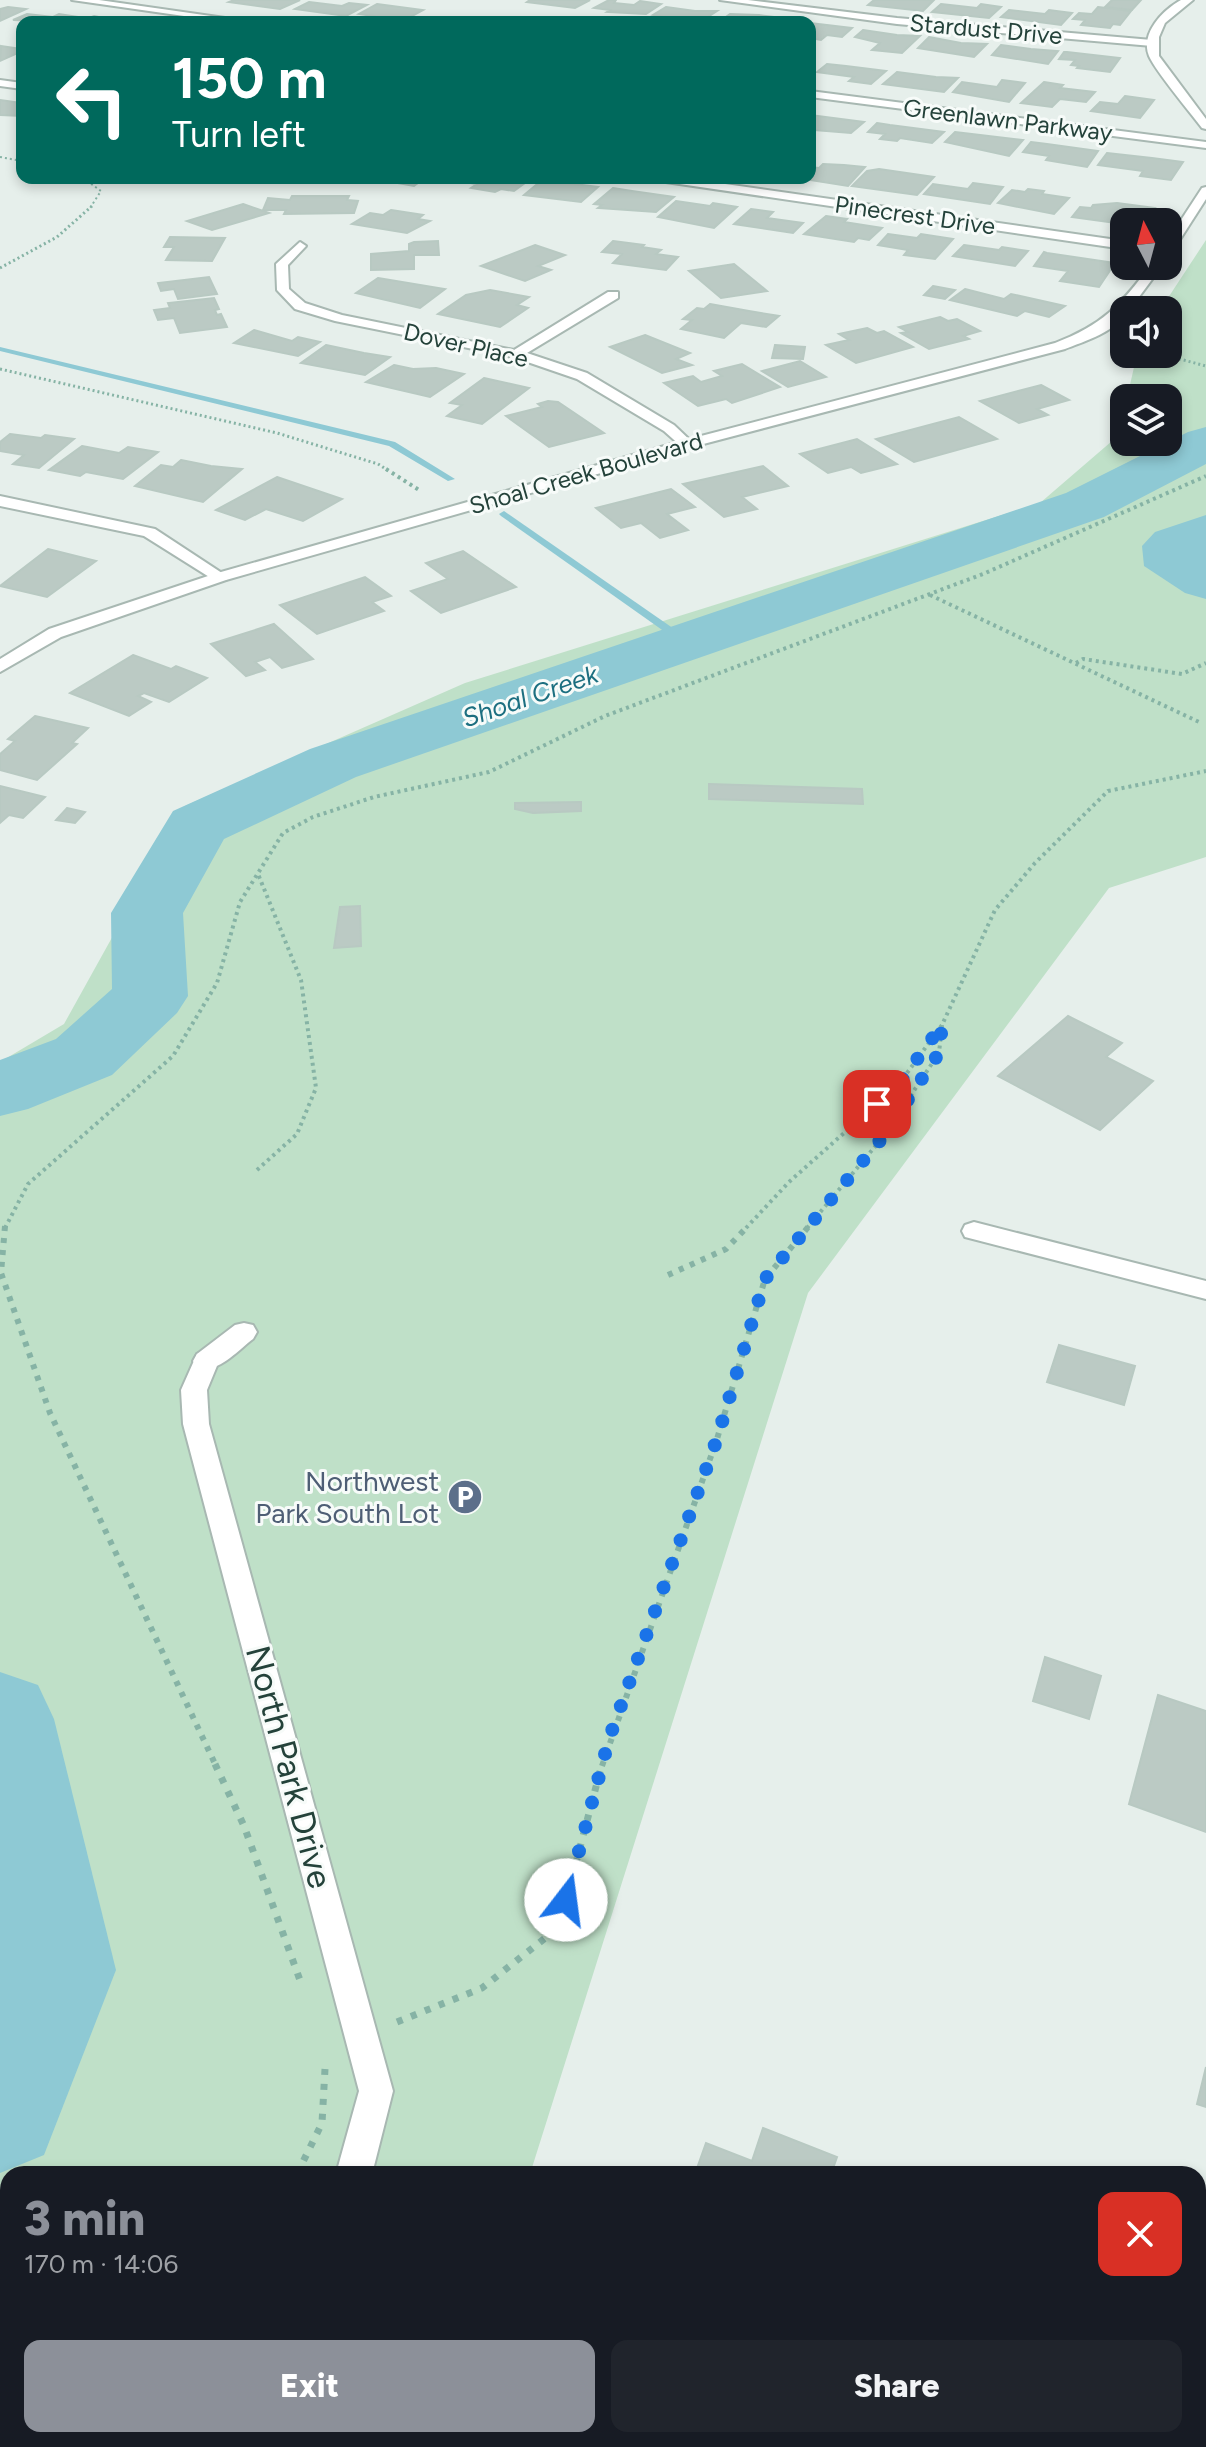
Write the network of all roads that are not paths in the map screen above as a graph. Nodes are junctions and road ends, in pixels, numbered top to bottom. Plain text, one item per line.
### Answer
1 (77, 0) edge
2 (725, 0) edge
3 (1188, 0) edge
4 (201, 16) edge
5 (1152, 43) junction
6 (816, 95) edge
7 (1206, 126) edge
8 (1206, 145) edge
9 (701, 184) edge
10 (1206, 190) edge
11 (1182, 227) edge
12 (1110, 243) edge
13 (300, 246) dead end
14 (1145, 280) edge
15 (613, 295) dead end
16 (516, 354) junction
17 (687, 444) junction
18 (0, 501) edge
19 (220, 577) junction
20 (0, 667) edge
21 (974, 1231) dead end
22 (1206, 1290) edge
23 (244, 1332) dead end
24 (356, 2166) edge

1 - 4 street
2 - 5 street, Stardust Drive
3 - 5 street
5 - 7 street
6 - 8 street, Greenlawn Parkway
9 - 12 street, Pinecrest Drive
10 - 11 street
13 - 16 street, Dover Place
14 - 17 street, Shoal Creek Boulevard
15 - 16 street
16 - 17 street, Dover Place
17 - 19 street, Shoal Creek Boulevard
18 - 19 street
19 - 20 street, Shoal Creek Boulevard
21 - 22 street
23 - 24 street, North Park Drive

